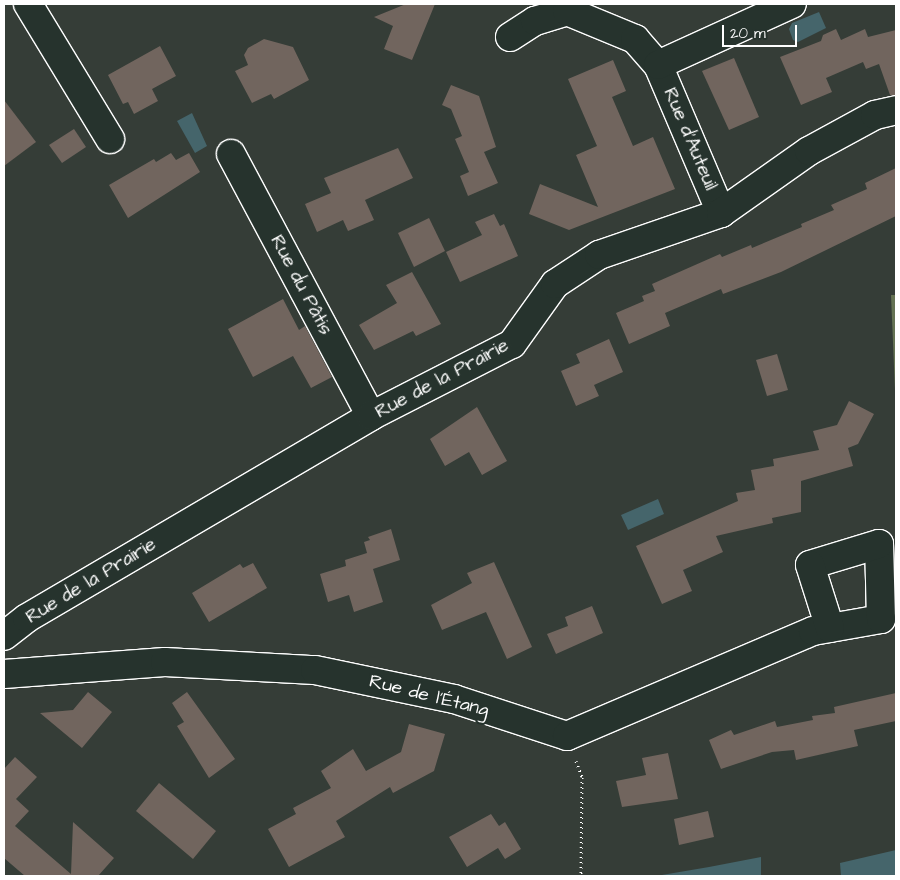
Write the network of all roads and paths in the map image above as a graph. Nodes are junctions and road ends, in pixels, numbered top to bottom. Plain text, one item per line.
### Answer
1 (28, 4) edge
2 (792, 4) edge
3 (510, 37) dead end
4 (658, 65) junction
5 (896, 110) edge
6 (110, 139) dead end
7 (231, 154) dead end
8 (721, 213) junction
9 (371, 416) junction
10 (830, 628) dead end
11 (4, 636) edge
12 (4, 674) edge
13 (567, 736) junction
14 (581, 876) edge

1 - 6 street
2 - 4 street, Rue d'Auteuil
3 - 4 street, Rue d'Auteuil
4 - 8 street, Rue d'Auteuil
5 - 8 street, Rue de la Prairie
7 - 9 street, Rue du Pâtis
8 - 9 street, Rue de la Prairie
9 - 11 street, Rue de la Prairie
10 - 13 street
12 - 13 street, Rue de l'Étang
13 - 14 path

